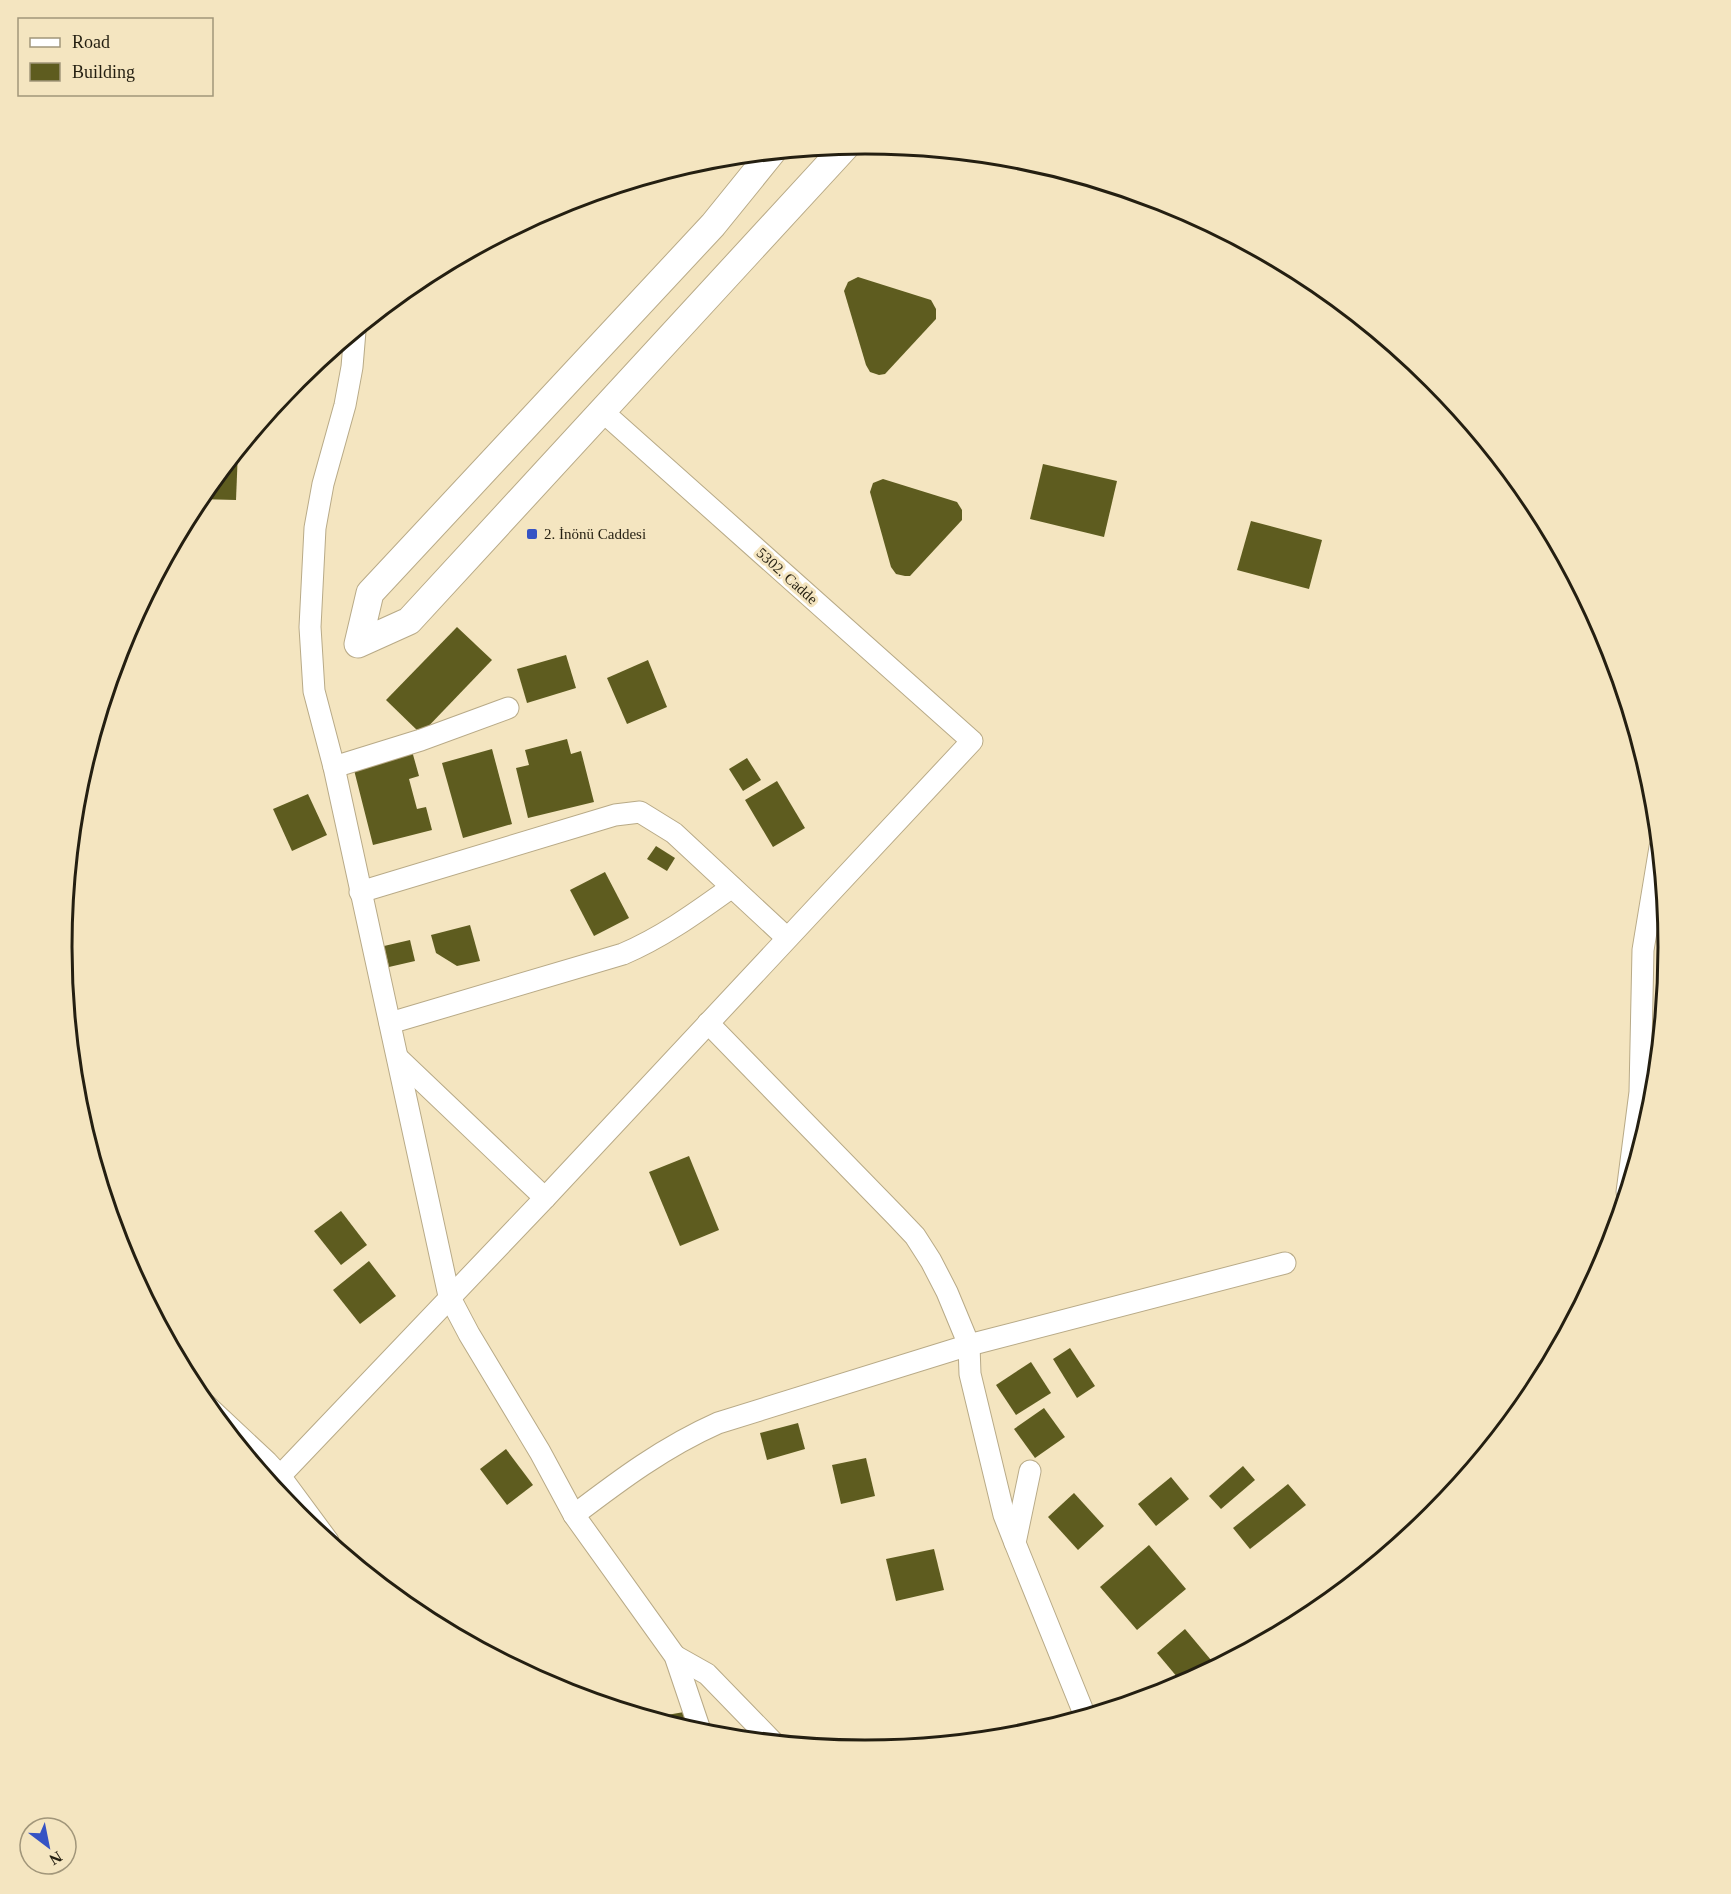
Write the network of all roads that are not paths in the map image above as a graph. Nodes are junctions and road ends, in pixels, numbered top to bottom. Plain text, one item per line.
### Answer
1 (838, 155) edge
2 (766, 160) edge
3 (354, 340) edge
4 (568, 381) junction
5 (603, 411) junction
6 (508, 708) dead end
7 (334, 767) junction
8 (1655, 875) edge
9 (732, 887) junction
10 (360, 892) junction
11 (788, 938) junction
12 (390, 1023) junction
13 (708, 1023) junction
14 (398, 1058) junction
15 (1632, 1150) edge
16 (545, 1198) junction
17 (1285, 1263) dead end
18 (449, 1296) junction
19 (969, 1345) junction
20 (247, 1443) edge
21 (1030, 1471) dead end
22 (280, 1476) junction
23 (302, 1506) edge
24 (574, 1515) junction
25 (1016, 1543) junction
26 (675, 1656) junction
27 (1082, 1710) edge
28 (697, 1722) edge
29 (766, 1734) edge

1 - 5 main road
2 - 4 main road
3 - 7 street
4 - 5 main road
4 - 5 main road
5 - 11 street, 5302. Cadde
6 - 7 street
7 - 10 street
8 - 15 street
9 - 10 street
9 - 11 street
9 - 12 street
10 - 12 street
11 - 13 street
12 - 14 street
13 - 16 street
13 - 19 street
14 - 16 street
14 - 18 street
16 - 18 street
17 - 19 street
18 - 22 street
18 - 24 street
19 - 24 street
19 - 25 street
20 - 22 street
21 - 25 street
22 - 23 street
24 - 26 street
25 - 27 street
26 - 28 street
26 - 29 street

